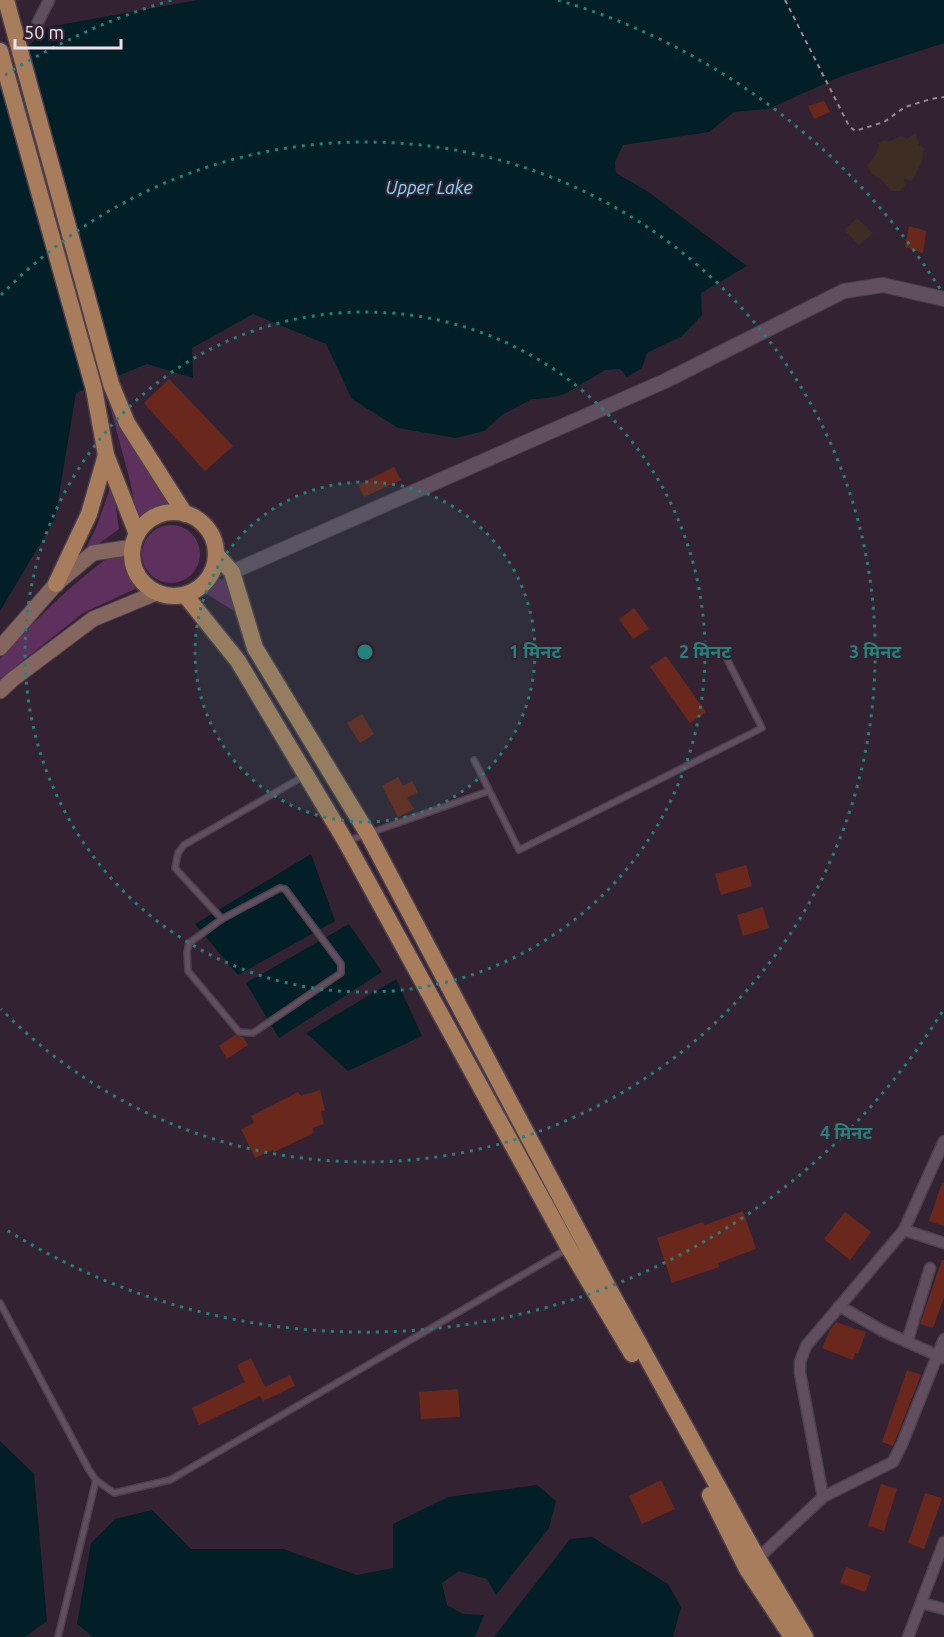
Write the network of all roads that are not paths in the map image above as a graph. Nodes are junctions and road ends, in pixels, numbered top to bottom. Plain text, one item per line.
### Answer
1 (49, 0) edge
2 (8, 8) edge
3 (38, 22) dead end
4 (0, 51) edge
5 (944, 299) edge
6 (106, 455) junction
7 (185, 514) junction
8 (135, 540) junction
9 (216, 554) junction
10 (232, 572) junction
11 (56, 584) junction
12 (156, 593) junction
13 (185, 595) junction
14 (0, 648) edge
15 (726, 657) dead end
16 (0, 691) edge
17 (474, 760) dead end
18 (306, 776) junction
19 (489, 791) junction
20 (368, 834) junction
21 (346, 842) junction
22 (222, 919) junction
23 (944, 1141) edge
24 (904, 1230) junction
25 (944, 1243) edge
26 (568, 1248) junction
27 (930, 1268) dead end
28 (0, 1303) edge
29 (839, 1306) junction
30 (944, 1339) edge
31 (907, 1342) junction
32 (941, 1357) edge
33 (96, 1480) junction
34 (823, 1497) junction
35 (944, 1542) edge
36 (753, 1564) junction
37 (921, 1603) junction
38 (944, 1609) edge
39 (58, 1637) edge
40 (792, 1637) edge
41 (805, 1637) edge
42 (908, 1637) edge

1 - 3 street
2 - 7 main road
4 - 6 main road
5 - 10 street
6 - 8 main road
6 - 11 main road
7 - 8 main road
7 - 9 main road
8 - 11 main road
8 - 12 main road
9 - 10 main road
9 - 13 main road
10 - 20 main road
11 - 14 main road
12 - 13 main road
12 - 16 main road
13 - 18 main road
15 - 19 lane
17 - 19 lane
18 - 21 main road
18 - 22 lane
19 - 20 lane
20 - 21 lane
20 - 36 main road
21 - 26 main road
22 - 22 lane
23 - 24 street
24 - 25 street
24 - 29 street
26 - 33 lane
26 - 36 main road
27 - 31 street
28 - 33 lane
29 - 31 street
29 - 34 street
30 - 32 street
31 - 32 street
32 - 34 street
33 - 39 lane
34 - 36 street
35 - 37 street
36 - 40 main road
36 - 41 main road
37 - 38 street
37 - 42 street

